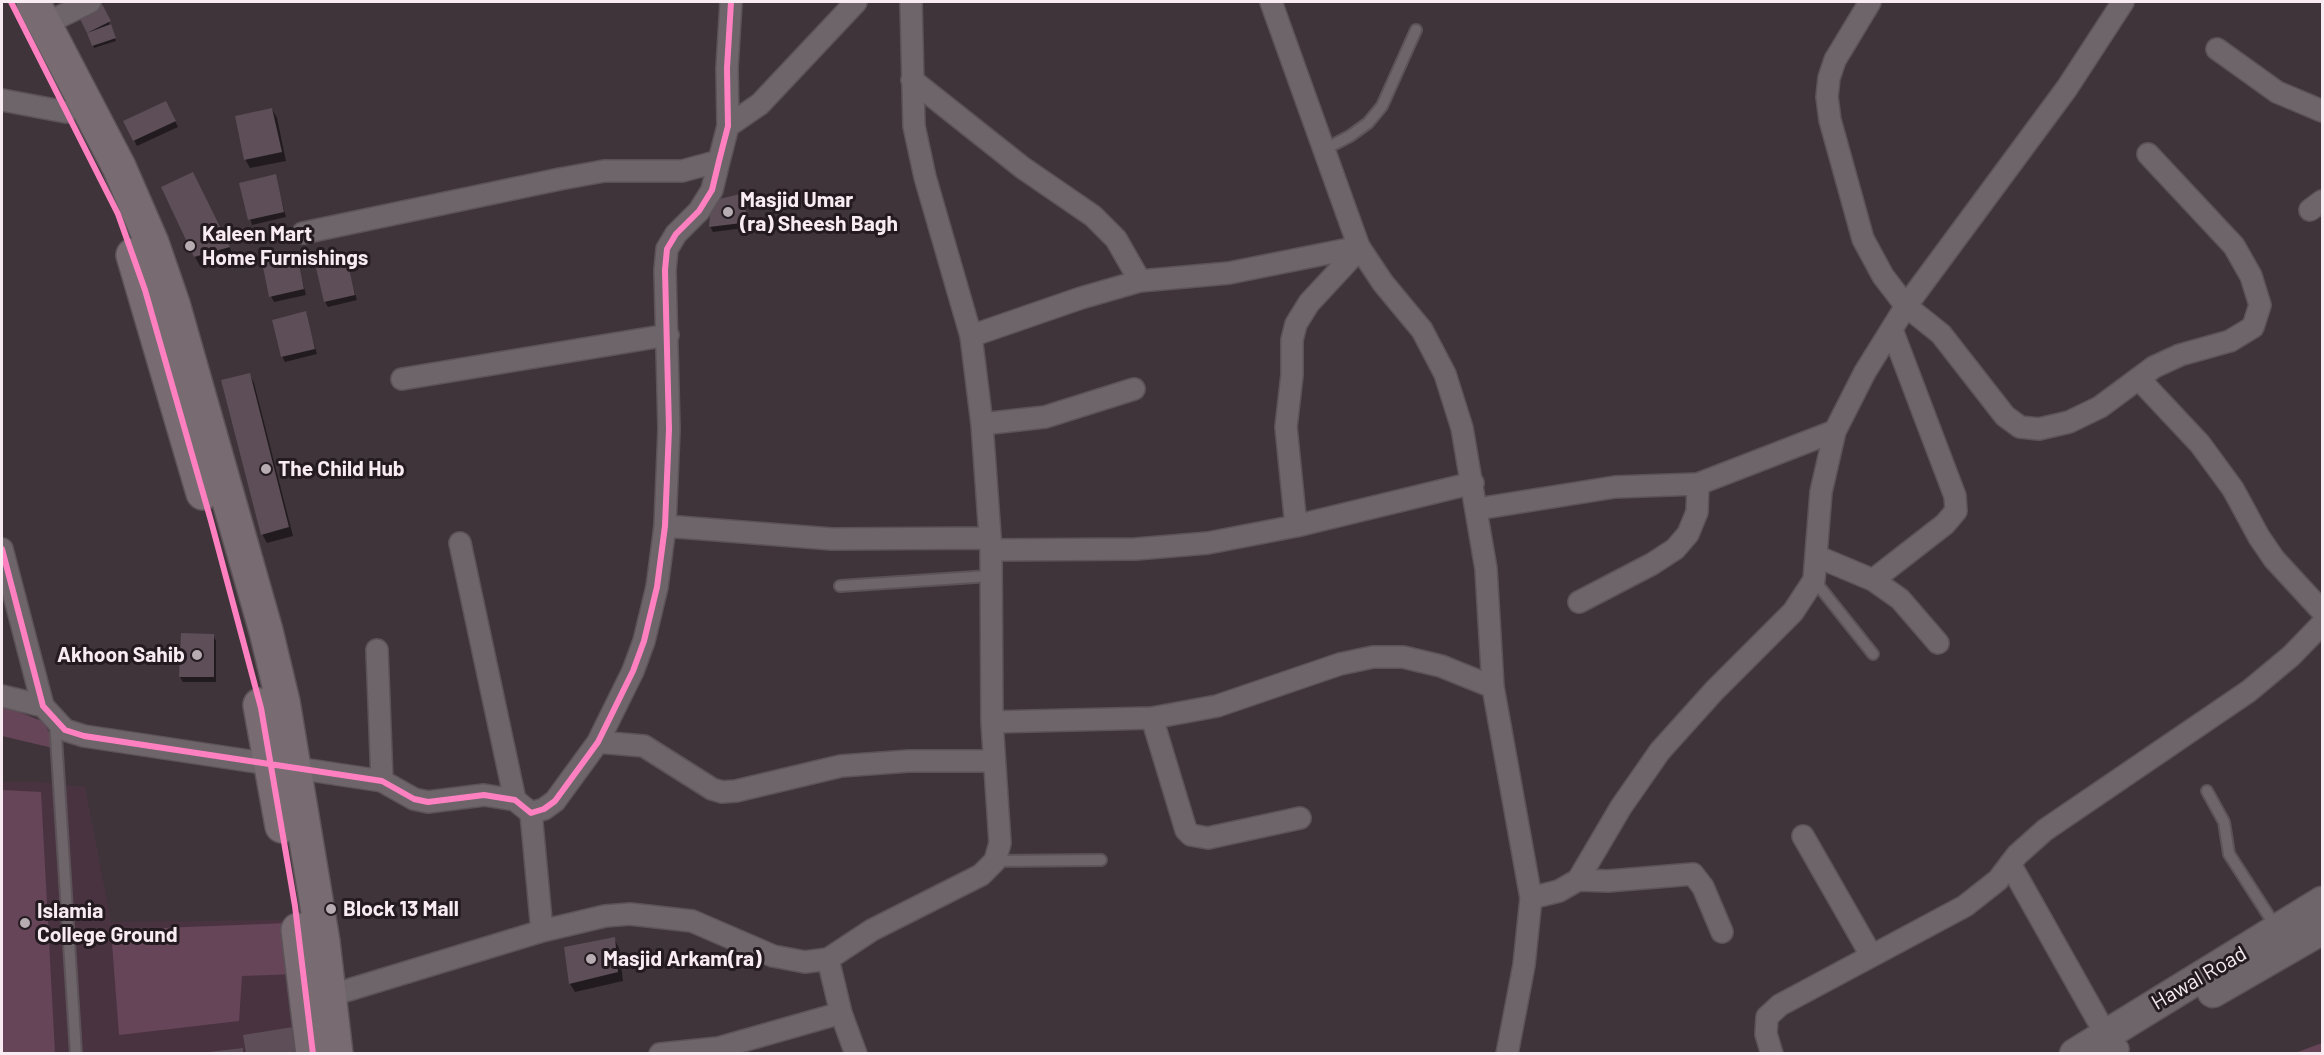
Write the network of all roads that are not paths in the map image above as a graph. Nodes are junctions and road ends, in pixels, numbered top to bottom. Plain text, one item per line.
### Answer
1 (11, 2) edge
2 (90, 2) edge
3 (730, 2) edge
4 (856, 2) edge
5 (911, 2) edge
6 (1271, 2) edge
7 (1870, 2) edge
8 (2123, 2) edge
9 (39, 13) edge
10 (1416, 30) dead end
11 (2217, 49) dead end
12 (912, 80) junction
13 (2, 100) edge
14 (2322, 111) edge
15 (66, 112) junction
16 (728, 126) junction
17 (1325, 149) junction
18 (2148, 154) dead end
19 (719, 161) junction
20 (109, 171) junction
21 (303, 233) dead end
22 (1360, 248) junction
23 (1140, 281) junction
24 (1906, 306) junction
25 (1892, 330) junction
26 (668, 335) junction
27 (971, 336) junction
28 (402, 379) dead end
29 (2139, 379) junction
30 (1134, 389) dead end
31 (982, 424) junction
32 (1835, 431) junction
33 (1473, 483) junction
34 (1698, 484) junction
35 (1478, 509) junction
36 (665, 526) junction
37 (1296, 526) junction
38 (460, 543) dead end
39 (990, 544) junction
40 (2, 549) edge
41 (1816, 556) junction
42 (990, 576) junction
43 (1814, 580) junction
44 (1873, 580) junction
45 (840, 586) dead end
46 (1580, 602) dead end
47 (2322, 610) edge
48 (2322, 624) edge
49 (1938, 643) dead end
50 (377, 650) dead end
51 (1874, 654) dead end
52 (1493, 687) junction
53 (2, 696) edge
54 (49, 713) junction
55 (1152, 718) junction
56 (992, 722) junction
57 (598, 742) junction
58 (993, 761) junction
59 (283, 765) junction
60 (382, 781) junction
61 (2207, 791) dead end
62 (523, 807) junction
63 (1300, 818) dead end
64 (1803, 836) dead end
65 (1101, 860) dead end
66 (995, 861) junction
67 (2010, 864) junction
68 (1578, 880) junction
69 (1531, 898) junction
70 (2322, 902) edge
71 (2322, 929) edge
72 (2278, 930) junction
73 (542, 931) junction
74 (1722, 932) dead end
75 (1871, 955) junction
76 (828, 959) junction
77 (318, 999) junction
78 (841, 1013) junction
79 (2111, 1045) edge
80 (76, 1053) edge
81 (313, 1053) edge
82 (336, 1053) edge
83 (660, 1053) edge
84 (856, 1053) edge
85 (1508, 1053) edge
86 (1773, 1053) edge
87 (2075, 1053) edge

1 - 15 highway
2 - 9 street
3 - 16 street
4 - 16 street
5 - 12 street
6 - 17 street
7 - 24 street
8 - 24 street
9 - 20 highway
10 - 17 lane
11 - 14 street
12 - 23 street
12 - 27 street
13 - 15 street
15 - 20 highway
16 - 19 street
17 - 22 street
18 - 29 street
19 - 21 street
19 - 26 street
20 - 59 highway
22 - 23 street
22 - 33 street
22 - 37 street
23 - 27 street
24 - 25 street
24 - 29 street
25 - 32 street
25 - 44 street
26 - 28 street
26 - 36 street
27 - 31 street
29 - 47 street
30 - 31 street
31 - 39 street
32 - 34 street
32 - 41 street
33 - 35 street
33 - 37 street
34 - 35 street
34 - 46 street
35 - 52 street
36 - 39 street
36 - 57 street
37 - 39 street
38 - 62 street
39 - 42 street
40 - 54 street
41 - 43 street
41 - 44 street
42 - 45 lane
42 - 56 street
43 - 51 lane
43 - 68 street
44 - 49 street
48 - 67 street
50 - 60 street
52 - 55 street
52 - 69 street
53 - 54 street
54 - 59 street
54 - 80 lane
55 - 56 street
55 - 63 street
56 - 58 street
57 - 58 street
57 - 62 street
58 - 66 street
59 - 60 street
59 - 77 highway
60 - 62 street
61 - 72 lane
62 - 73 street
64 - 75 street
65 - 66 lane
66 - 76 street
67 - 75 street
67 - 79 street
68 - 69 street
68 - 74 street
69 - 85 street
70 - 72 main road, Hawal Road
71 - 79 main road, Hawal Road
72 - 79 main road, Hawal Road
73 - 76 street
73 - 77 street
75 - 86 street
76 - 78 street
77 - 81 highway
77 - 82 highway
78 - 83 street
78 - 84 street
79 - 87 main road, Hawal Road

